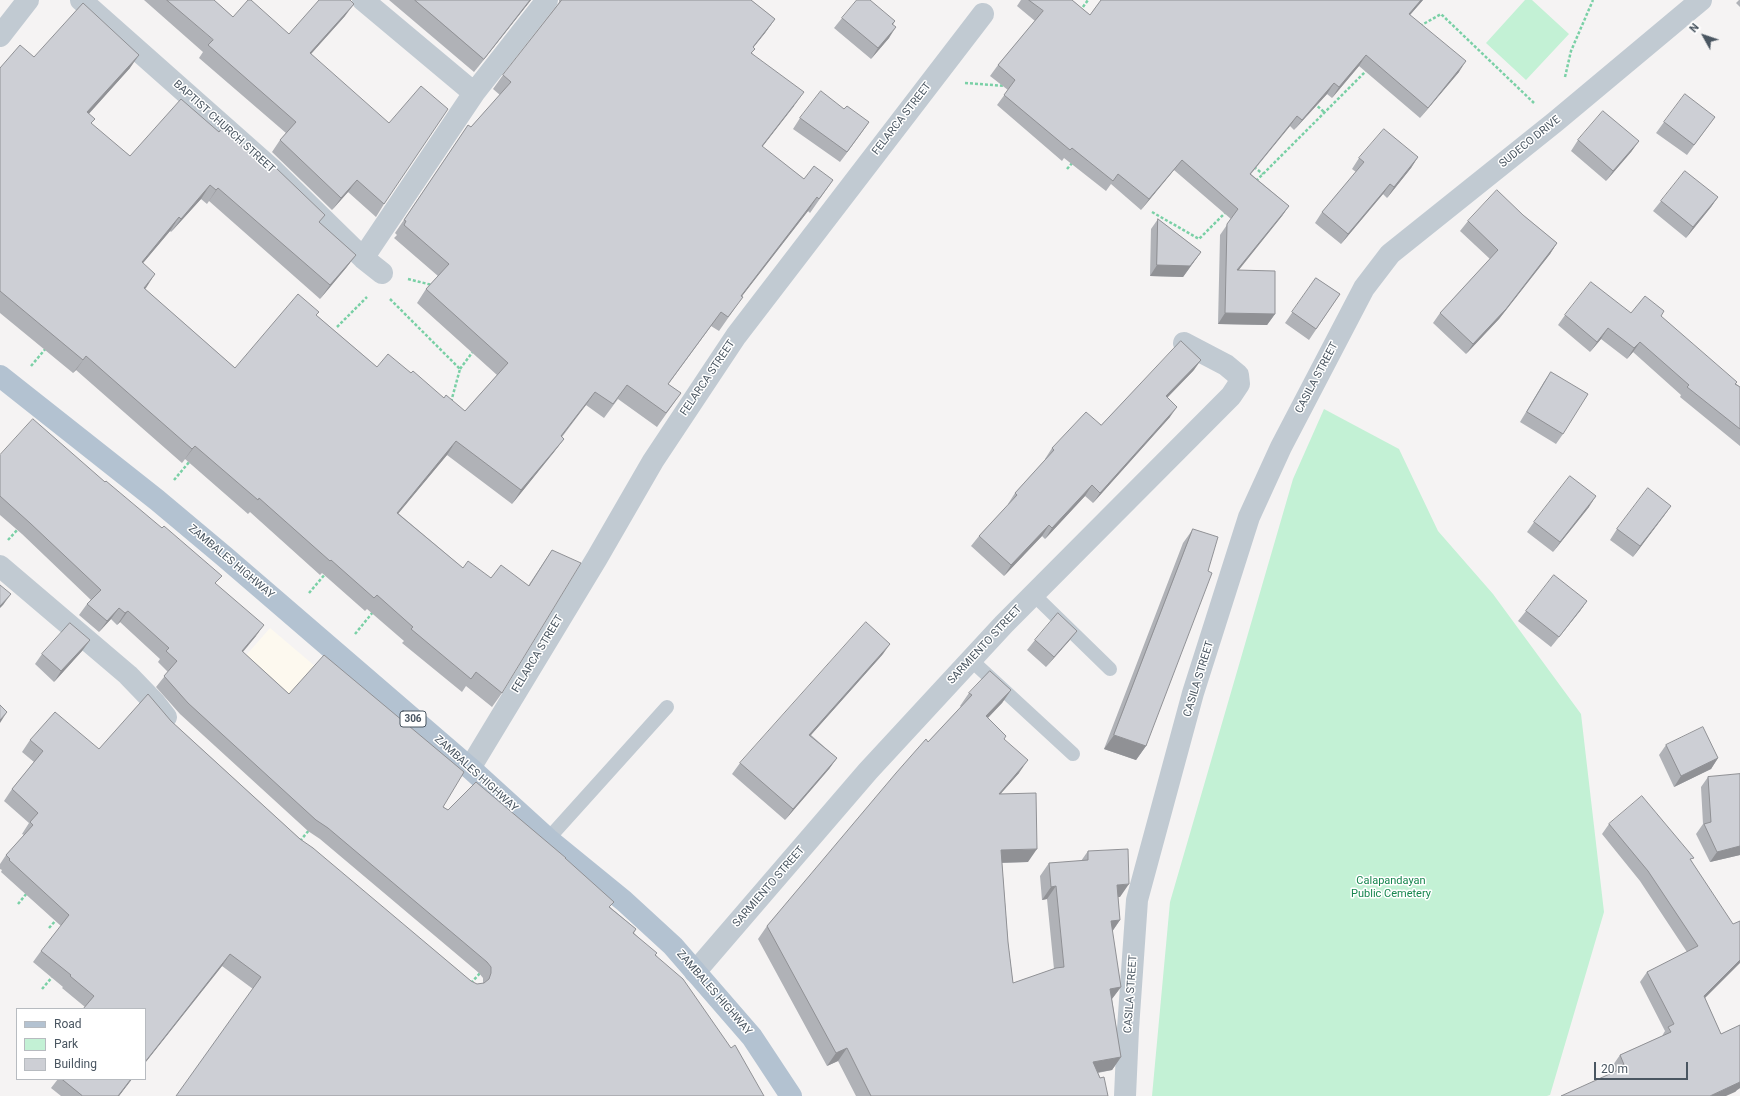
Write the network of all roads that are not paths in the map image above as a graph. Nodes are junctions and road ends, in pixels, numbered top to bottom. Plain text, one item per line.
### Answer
1 (28, 0) edge
2 (81, 0) edge
3 (547, 0) edge
4 (1701, 0) edge
5 (372, 3) edge
6 (983, 14) dead end
7 (0, 36) edge
8 (474, 93) junction
9 (363, 258) junction
10 (380, 280) road end
11 (1364, 288) joint
12 (1184, 343) edge
13 (7, 381) edge
14 (0, 566) edge
15 (1034, 594) junction
16 (971, 660) junction
17 (1110, 669) dead end
18 (667, 707) dead end
19 (177, 728) edge
20 (1073, 754) dead end
21 (470, 768) junction
22 (548, 839) junction
23 (695, 972) junction
24 (791, 1096) edge
25 (1126, 1096) edge

1 - 7 street
2 - 9 street, BAPTIST CHURCH STREET
3 - 8 street
4 - 11 street, SUDECO DRIVE
5 - 8 street
6 - 21 street, FELARCA STREET
8 - 9 street
9 - 10 street, BAPTIST CHURCH STREET
11 - 25 street, CASILA STREET
12 - 15 street, SARMIENTO STREET
13 - 21 main road, ZAMBALES HIGHWAY / 306
14 - 19 street
15 - 16 street, SARMIENTO STREET
15 - 17 lane
16 - 20 lane
16 - 23 street, SARMIENTO STREET
18 - 22 lane
21 - 22 main road, ZAMBALES HIGHWAY / 306
22 - 23 main road, ZAMBALES HIGHWAY / 306
23 - 24 main road, ZAMBALES HIGHWAY / 306

